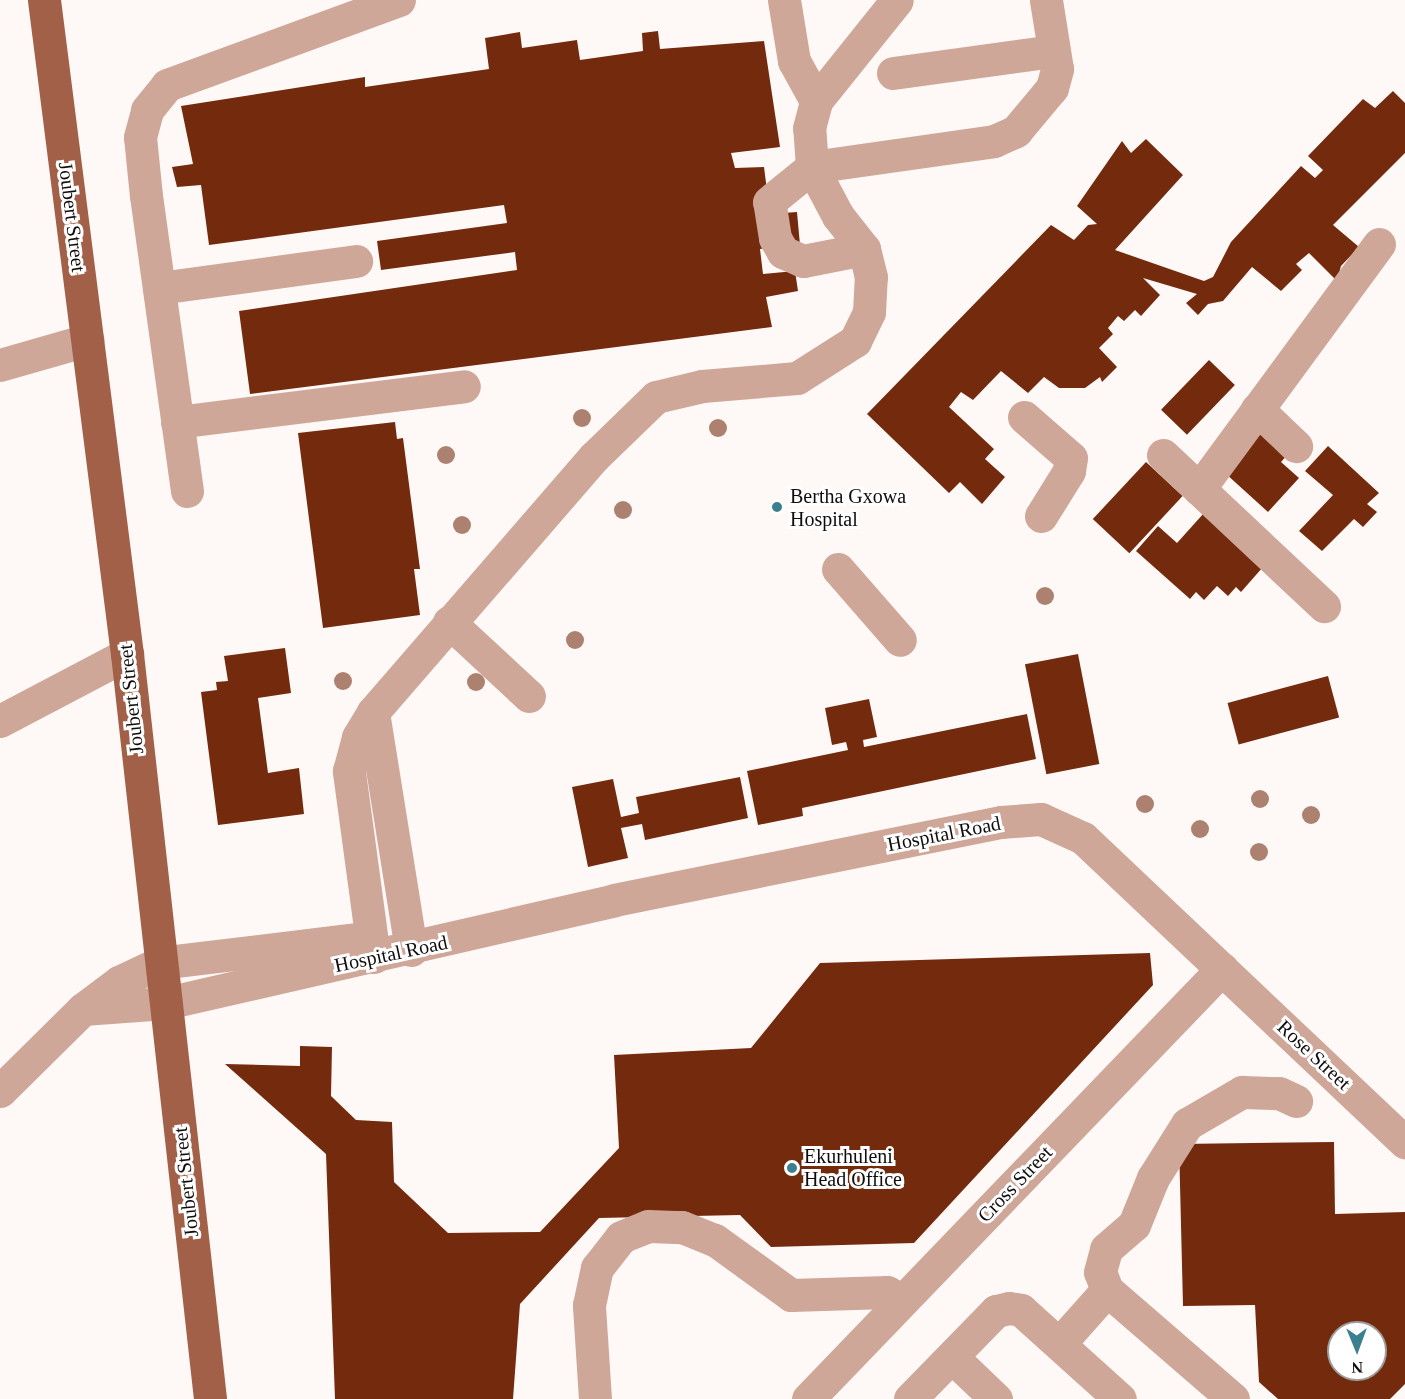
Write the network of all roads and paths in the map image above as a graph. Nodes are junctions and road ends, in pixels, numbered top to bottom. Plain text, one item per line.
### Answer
1 (44, 0) edge
2 (399, 0) edge
3 (784, 0) edge
4 (897, 0) edge
5 (1046, 0) edge
6 (1054, 51) junction
7 (893, 73) dead end
8 (816, 101) junction
9 (812, 167) junction
10 (1378, 244) dead end
11 (864, 249) junction
12 (356, 261) dead end
13 (159, 288) junction
14 (87, 340) junction
15 (0, 365) edge
16 (464, 386) dead end
17 (1257, 410) junction
18 (1023, 417) dead end
19 (177, 422) junction
20 (1296, 446) dead end
21 (1163, 456) dead end
22 (1199, 489) junction
23 (188, 491) dead end
24 (1041, 516) dead end
25 (838, 569) dead end
26 (1324, 606) dead end
27 (449, 622) junction
28 (900, 640) dead end
29 (127, 654) junction
30 (529, 696) dead end
31 (374, 712) junction
32 (0, 721) edge
33 (410, 939) junction
34 (373, 946) junction
35 (159, 963) junction
36 (1222, 969) junction
37 (166, 1003) junction
38 (83, 1009) junction
39 (0, 1091) edge
40 (1296, 1101) dead end
41 (1405, 1142) edge
42 (1107, 1290) junction
43 (902, 1301) junction
44 (1060, 1343) junction
45 (952, 1357) junction
46 (210, 1399) edge
47 (595, 1399) edge
48 (808, 1399) edge
49 (910, 1399) edge
50 (996, 1399) edge
51 (1120, 1399) edge
52 (1233, 1399) edge

1 - 14 main road, Joubert Street
2 - 13 street
3 - 8 street
4 - 8 street
5 - 6 street
6 - 7 street
6 - 9 street
8 - 9 street
9 - 11 street
9 - 11 street
10 - 17 street
11 - 27 street
12 - 13 street
13 - 19 street
14 - 15 street
14 - 29 main road, Joubert Street
16 - 19 street
17 - 20 street
17 - 22 street
18 - 24 street
19 - 23 street
21 - 22 street
22 - 26 street
25 - 28 street
27 - 30 street
27 - 31 street
29 - 32 street
29 - 35 main road, Joubert Street
31 - 33 street
31 - 34 street
33 - 34 street, Hospital Road
33 - 36 street, Hospital Road
34 - 35 street, Hospital Road
34 - 37 street, Hospital Road
35 - 37 main road, Joubert Street
35 - 38 street, Hospital Road
36 - 41 street, Rose Street
36 - 43 street, Cross Street
37 - 38 street, Hospital Road
37 - 46 main road, Joubert Street
38 - 39 street, Hospital Road
40 - 42 street
42 - 44 street
42 - 52 street
43 - 47 street
43 - 48 street, Cross Street
44 - 45 street
44 - 51 street
45 - 49 street
45 - 50 street

